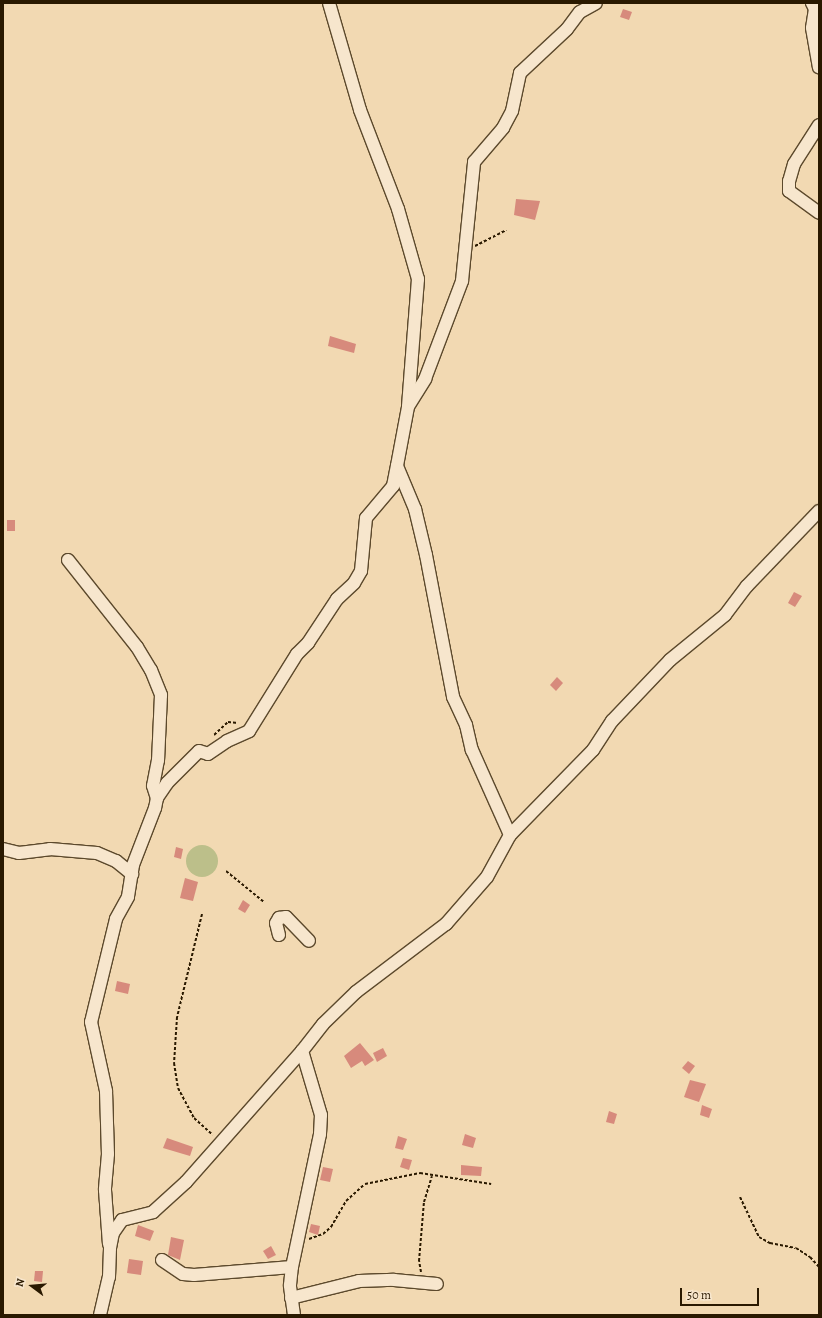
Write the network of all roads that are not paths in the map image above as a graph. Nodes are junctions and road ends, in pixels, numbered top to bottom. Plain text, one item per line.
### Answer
1 (329, 3) edge
2 (596, 3) edge
3 (812, 3) edge
4 (819, 67) edge
5 (819, 125) edge
6 (819, 213) edge
7 (408, 407) junction
8 (397, 466) junction
9 (819, 511) edge
10 (68, 560) dead end
11 (157, 798) junction
12 (510, 835) junction
13 (3, 849) edge
14 (129, 869) junction
15 (279, 935) dead end
16 (309, 941) dead end
17 (302, 1051) junction
18 (110, 1248) junction
19 (162, 1260) dead end
20 (292, 1267) junction
21 (437, 1284) dead end
22 (291, 1298) junction
23 (100, 1315) edge
24 (294, 1315) edge

1 - 7 street
2 - 7 street
3 - 4 street
5 - 6 street
7 - 8 street
8 - 11 street
8 - 12 street
9 - 12 street
10 - 11 street
11 - 14 street
12 - 17 street
13 - 14 street
14 - 18 street
15 - 16 street
17 - 18 street
17 - 20 street
18 - 23 street
19 - 20 street
20 - 22 street
21 - 22 street
22 - 24 street

